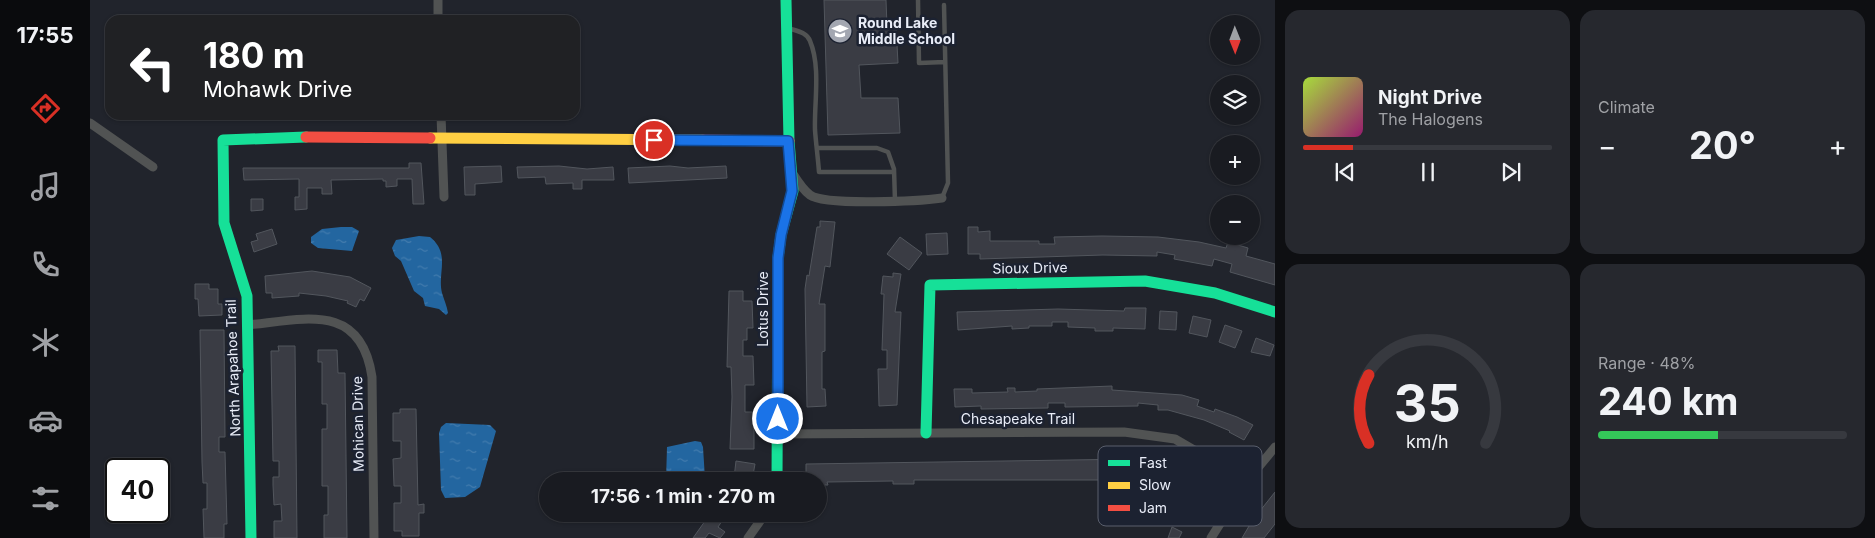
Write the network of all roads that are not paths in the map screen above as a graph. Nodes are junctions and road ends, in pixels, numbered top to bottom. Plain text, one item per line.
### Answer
1 (438, 0) edge
2 (786, 0) edge
3 (918, 0) edge
4 (944, 5) dead end
5 (438, 15) edge
6 (786, 28) junction
7 (945, 62) junction
8 (442, 120) edge
9 (90, 123) edge
10 (442, 138) junction
11 (788, 141) junction
12 (818, 148) junction
13 (153, 167) dead end
14 (792, 172) junction
15 (894, 172) junction
16 (444, 197) dead end
17 (942, 198) joint
18 (895, 201) junction
19 (1275, 312) edge
20 (248, 325) junction
21 (926, 433) junction
22 (778, 434) junction
23 (1187, 446) edge
24 (1275, 447) edge
25 (1262, 463) edge
26 (777, 472) edge
27 (759, 522) edge
28 (1219, 526) edge
29 (251, 538) edge
30 (374, 538) edge
31 (748, 538) edge
32 (1211, 538) edge

1 - 5 street
2 - 6 street, Lotus Drive
3 - 7 lane
4 - 7 lane
6 - 11 street, Lotus Drive
6 - 12 lane
7 - 17 lane
8 - 10 street
9 - 13 street
10 - 11 street
10 - 16 street
10 - 20 street, North Arapahoe Trail
11 - 14 street, Lotus Drive
12 - 15 lane
12 - 15 lane
14 - 18 street
14 - 22 street, Lotus Drive
15 - 18 lane
17 - 18 street
19 - 21 street, Sioux Drive
20 - 29 street, North Arapahoe Trail
20 - 30 street, Mohican Drive
21 - 22 street, Chesapeake Trail
21 - 23 street, Chesapeake Trail
22 - 26 street, Lotus Drive
24 - 25 street
27 - 31 street
28 - 32 street

